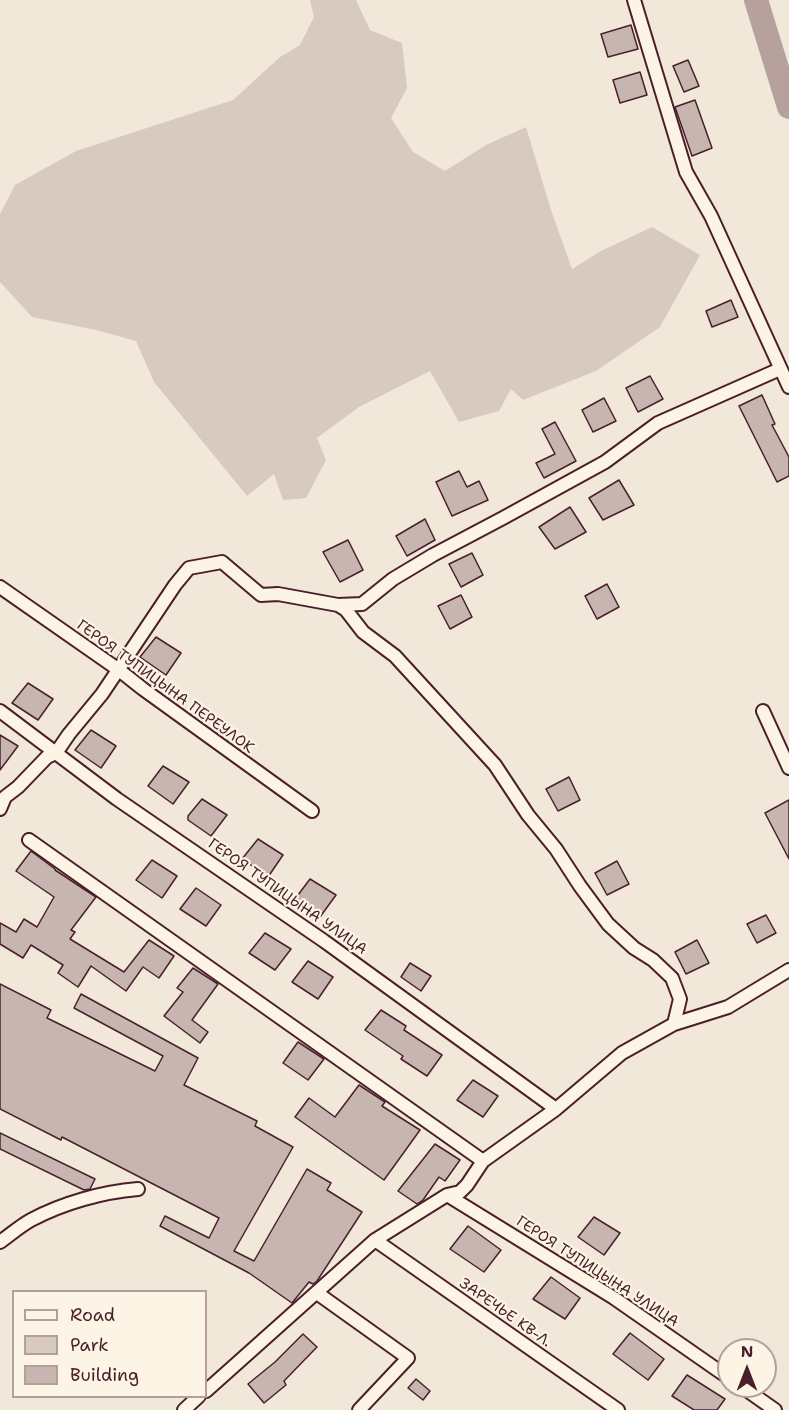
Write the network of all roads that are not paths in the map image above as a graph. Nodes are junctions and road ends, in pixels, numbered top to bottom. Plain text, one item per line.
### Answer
1 (634, 0) edge
2 (780, 369) junction
3 (789, 387) edge
4 (0, 587) edge
5 (338, 605) junction
6 (119, 670) junction
7 (0, 711) edge
8 (763, 711) dead end
9 (56, 753) junction
10 (789, 768) edge
11 (0, 809) edge
12 (312, 811) dead end
13 (29, 840) dead end
14 (789, 970) edge
15 (674, 1024) junction
16 (556, 1108) junction
17 (483, 1161) junction
18 (138, 1189) dead end
19 (447, 1195) junction
20 (375, 1240) junction
21 (0, 1242) edge
22 (317, 1293) junction
23 (717, 1370) edge
24 (207, 1390) edge
25 (197, 1398) edge
26 (758, 1398) edge
27 (184, 1410) edge
28 (359, 1410) edge
29 (618, 1410) edge
30 (775, 1410) edge

1 - 2 street
2 - 3 street
2 - 5 street
4 - 6 street, ГЕРОЯ ТУПИЦЫНА ПЕРЕУЛОК
5 - 6 street
5 - 15 street
6 - 9 street
6 - 12 street, ГЕРОЯ ТУПИЦЫНА ПЕРЕУЛОК
7 - 9 street, ГЕРОЯ ТУПИЦЫНА УЛИЦА
8 - 10 street
9 - 11 street
9 - 16 street, ГЕРОЯ ТУПИЦЫНА УЛИЦА
13 - 17 street
14 - 15 street
15 - 16 street
16 - 17 street
17 - 19 street
18 - 21 street
19 - 20 street
19 - 23 street, ГЕРОЯ ТУПИЦЫНА УЛИЦА
20 - 22 street
20 - 29 street, ЗАРЕЧЬЕ КВ-Л.
22 - 24 street
22 - 28 street
25 - 27 street
26 - 30 street

